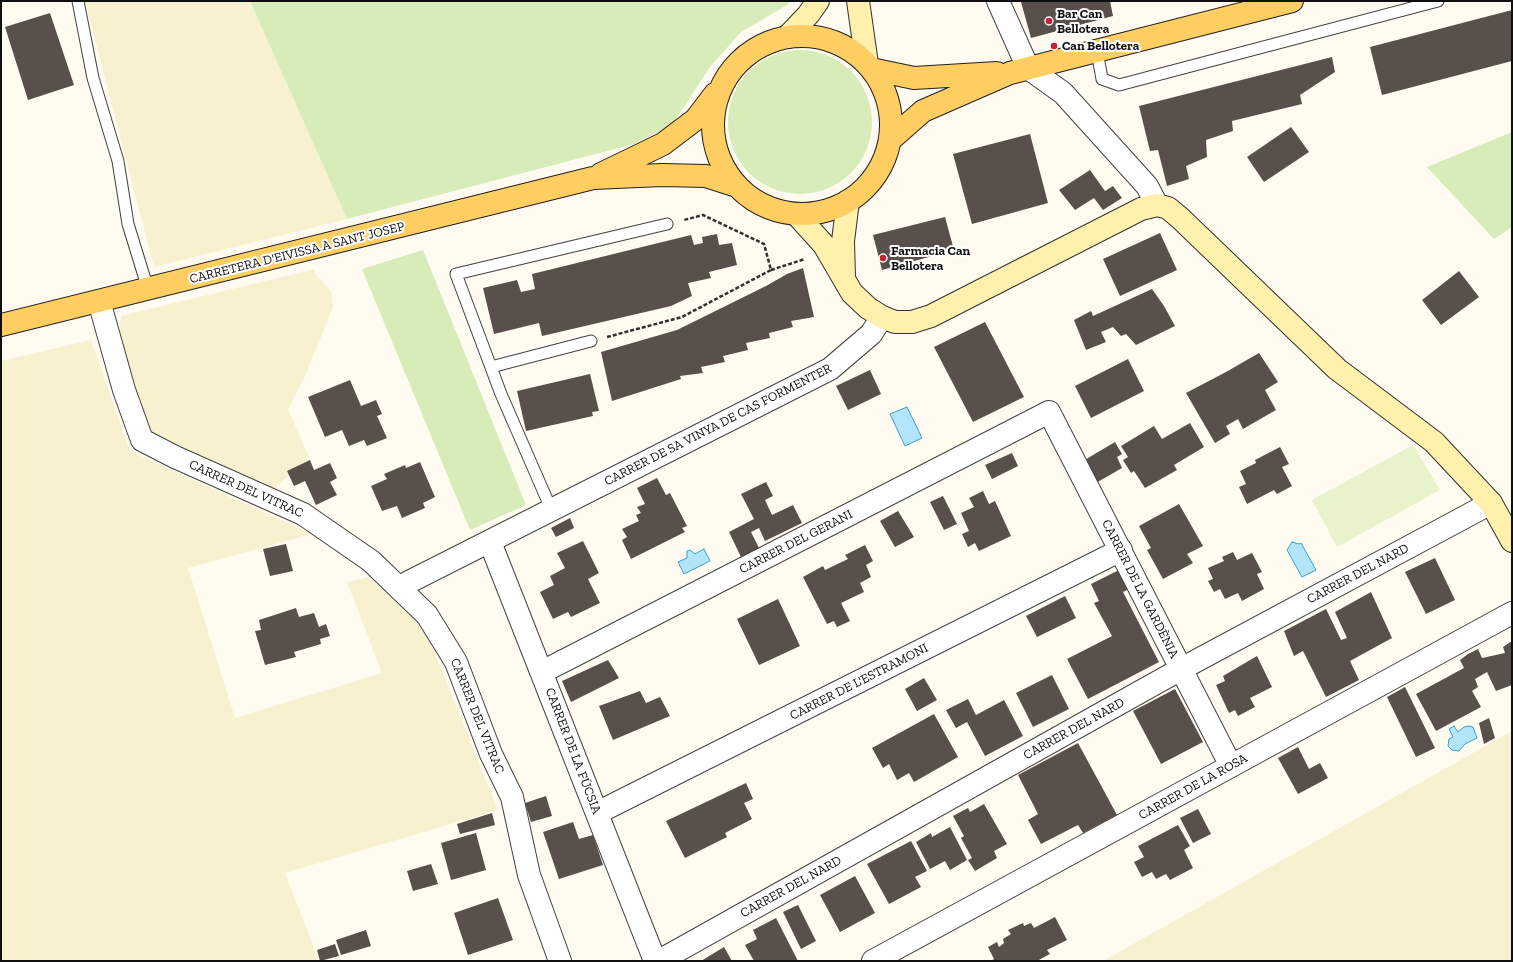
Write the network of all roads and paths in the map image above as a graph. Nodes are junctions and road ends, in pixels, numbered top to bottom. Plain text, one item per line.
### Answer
1 (78, 1) edge
2 (818, 1) edge
3 (858, 1) edge
4 (998, 1) edge
5 (1292, 1) edge
6 (1438, 1) edge
7 (787, 37) junction
8 (1097, 51) junction
9 (869, 66) junction
10 (1019, 70) junction
11 (720, 88) junction
12 (890, 140) junction
13 (593, 178) junction
14 (736, 186) junction
15 (848, 201) junction
16 (1157, 205) junction
17 (796, 214) junction
18 (667, 224) joint
19 (828, 251) junction
20 (771, 270) junction
21 (844, 278) junction
22 (148, 290) junction
23 (99, 301) junction
24 (882, 317) junction
25 (1, 325) edge
26 (591, 341) joint
27 (491, 366) junction
28 (1049, 412) joint
29 (1491, 503) junction
30 (552, 511) junction
31 (1512, 541) edge
32 (490, 542) junction
33 (1121, 550) junction
34 (399, 587) junction
35 (1512, 613) edge
36 (1181, 670) junction
37 (542, 672) junction
38 (1231, 766) junction
39 (597, 813) junction
40 (560, 961) edge
41 (655, 961) edge
42 (659, 961) edge
43 (873, 961) edge

1 - 22 lane
2 - 7 street
3 - 9 street
4 - 10 street
5 - 8 main road
6 - 8 lane
7 - 9 main road
7 - 11 main road
8 - 10 main road
9 - 10 main road
9 - 12 main road
10 - 12 main road
10 - 16 street
11 - 13 main road, CARRETERA D'EIVISSA A SANT JOSEP
11 - 14 main road
12 - 15 main road
13 - 14 main road, CARRETERA D'EIVISSA A SANT JOSEP
13 - 22 main road, CARRETERA D'EIVISSA A SANT JOSEP
14 - 17 main road
15 - 17 main road
15 - 21 street
16 - 24 street
16 - 29 street
17 - 19 street
18 - 20 path
18 - 27 lane
19 - 20 path
19 - 21 street
20 - 26 path
21 - 24 street
22 - 23 main road, CARRETERA D'EIVISSA A SANT JOSEP
23 - 25 main road, CARRETERA D'EIVISSA A SANT JOSEP
23 - 34 street, CARRER DEL VITRAC
24 - 30 street, CARRER DE SA VINYA DE CAS FORMENTER
26 - 27 lane
27 - 30 lane
28 - 33 street, CARRER DE LA GARDÈNIA
28 - 37 street, CARRER DEL GERANI
29 - 31 street
29 - 36 street, CARRER DEL NARD
30 - 32 street, CARRER DE SA VINYA DE CAS FORMENTER
32 - 34 street, CARRER DE SA VINYA DE CAS FORMENTER
32 - 37 street, CARRER DE LA FÙCSIA
33 - 36 street, CARRER DE LA GARDÈNIA
33 - 39 street, CARRER DE L'ESTRAMONI
34 - 40 street, CARRER DEL VITRAC
35 - 38 street, CARRER DE LA ROSA
36 - 38 street, CARRER DE LA GARDÈNIA
36 - 42 street, CARRER DEL NARD
37 - 39 street, CARRER DE LA FÙCSIA
38 - 43 street, CARRER DE LA ROSA
39 - 41 street, CARRER DE LA FÙCSIA

